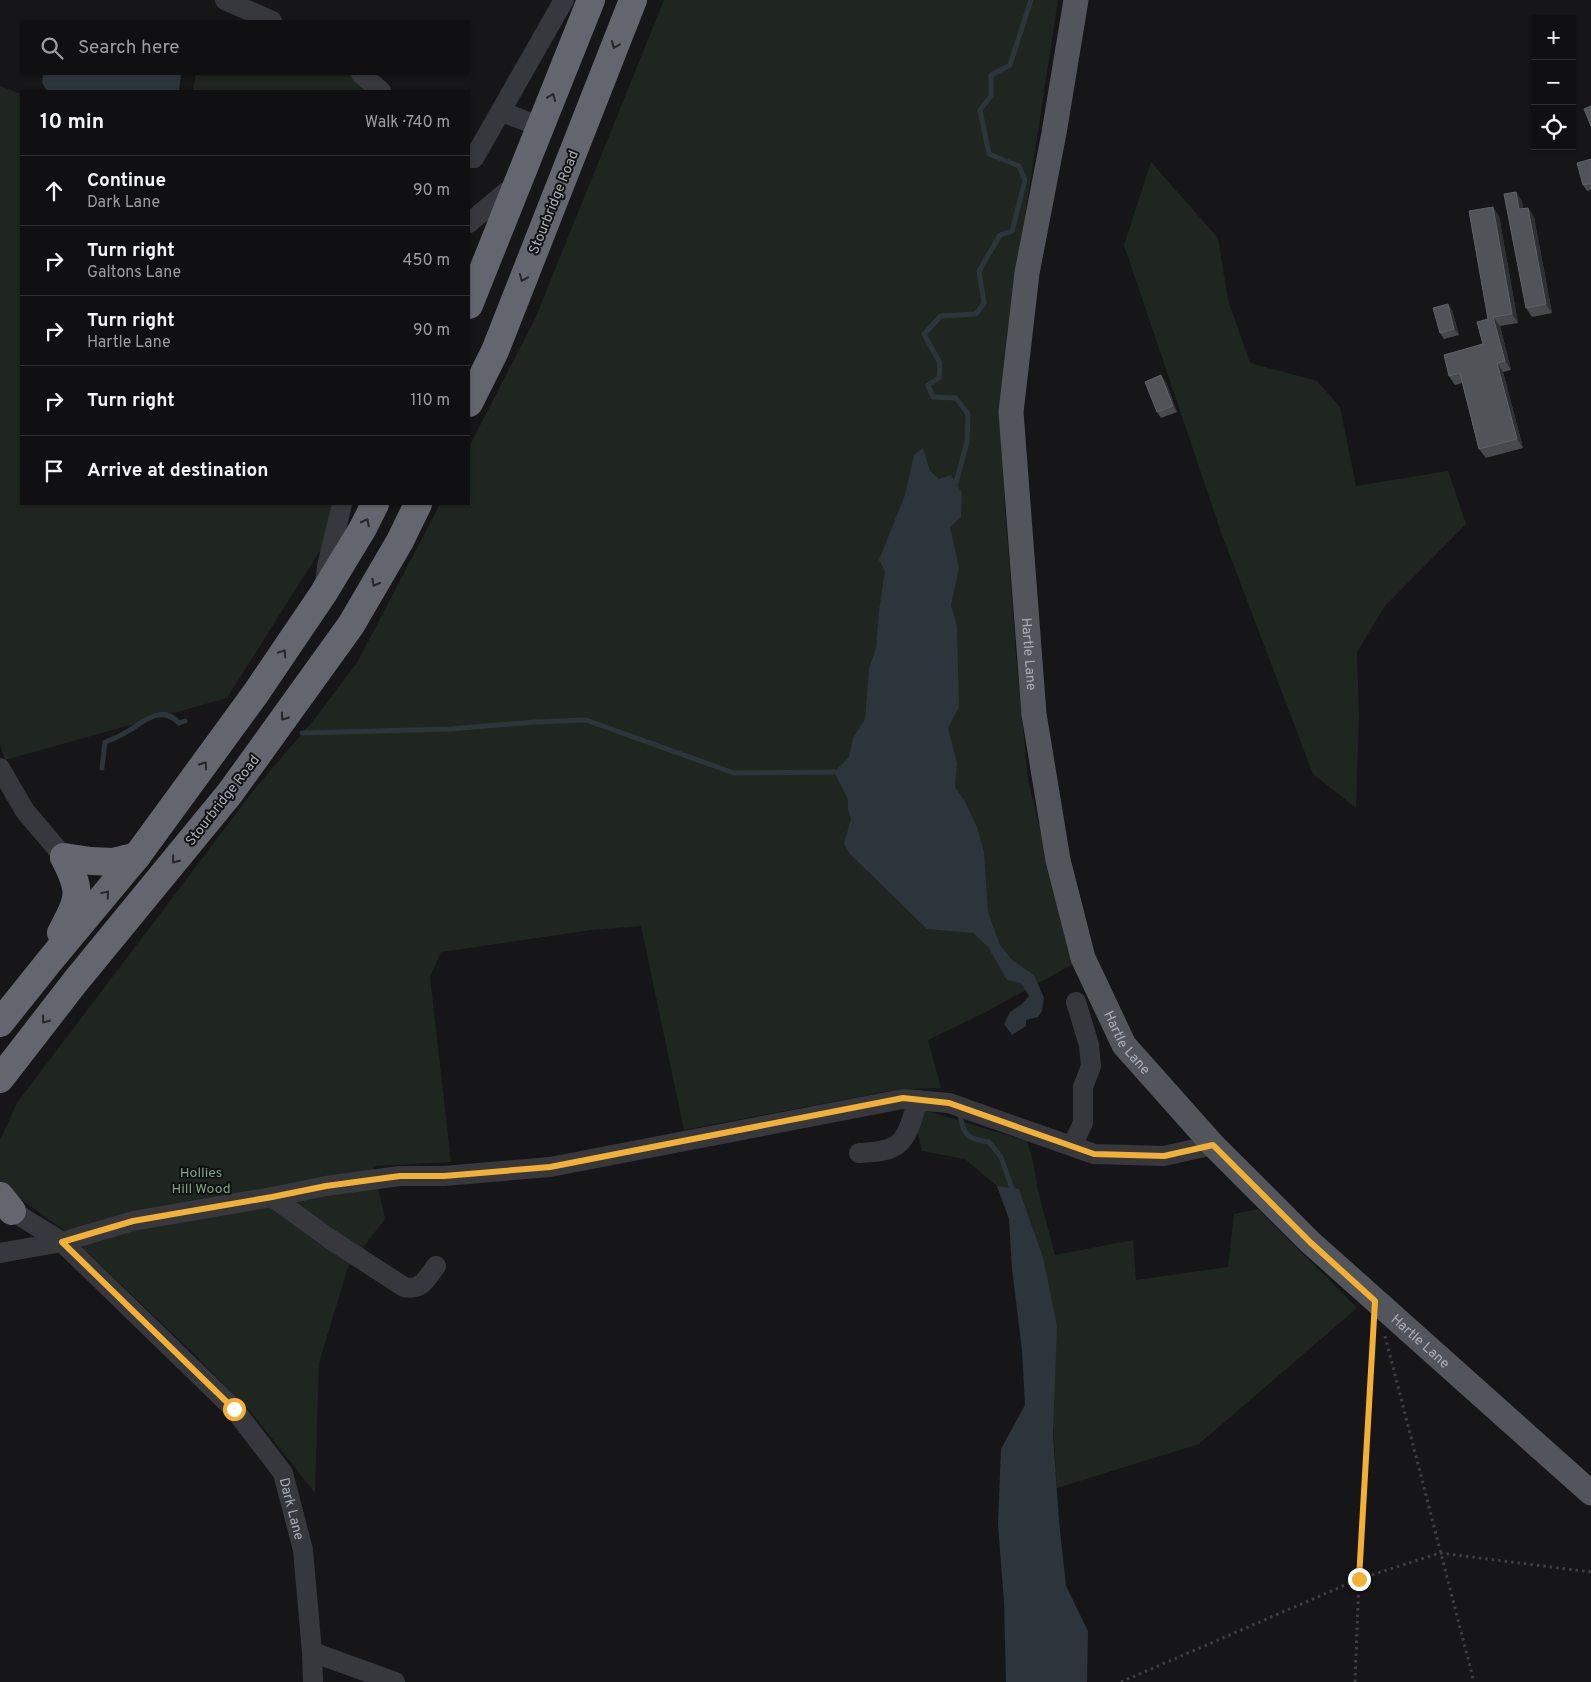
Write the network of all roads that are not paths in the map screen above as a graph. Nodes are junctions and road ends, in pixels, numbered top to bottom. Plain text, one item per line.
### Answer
1 (225, 0) edge
2 (564, 0) edge
3 (591, 0) edge
4 (633, 0) edge
5 (1076, 0) edge
6 (270, 20) edge
7 (362, 75) edge
8 (380, 90) edge
9 (502, 112) junction
10 (541, 127) junction
11 (470, 158) edge
12 (517, 186) junction
13 (470, 222) edge
14 (470, 303) edge
15 (470, 400) edge
16 (342, 505) edge
17 (374, 505) edge
18 (418, 505) edge
19 (323, 594) junction
20 (0, 768) edge
21 (137, 856) junction
22 (64, 857) junction
23 (52, 958) junction
24 (1076, 1002) dead end
25 (0, 1023) edge
26 (0, 1079) edge
27 (918, 1100) junction
28 (1213, 1145) junction
29 (1072, 1146) junction
30 (859, 1154) dead end
31 (272, 1197) junction
32 (4, 1206) edge
33 (62, 1242) junction
34 (0, 1253) edge
35 (436, 1266) dead end
36 (1591, 1493) edge
37 (312, 1652) junction
38 (313, 1682) edge
39 (395, 1682) edge

1 - 6 street
2 - 9 street
10 -> 3 highway
4 -> 15 highway, Stourbridge Road
5 - 28 main road, Hartle Lane
7 - 8 street
9 - 10 street
9 - 11 street
10 - 12 highway
12 - 13 street
12 - 14 highway
16 - 19 street
19 -> 17 highway
18 -> 26 highway, Stourbridge Road
21 -> 19 highway
20 - 22 street
21 - 22 highway
23 -> 21 highway
22 - 23 highway
23 - 25 highway
24 - 29 street
27 - 29 street
27 - 30 street
27 - 31 street
28 - 29 street
28 - 36 main road, Hartle Lane
31 - 33 street
31 - 35 street
32 - 33 street, Dark Lane
33 - 34 street
33 - 37 street, Dark Lane
37 - 38 street, Dark Lane
37 - 39 street

